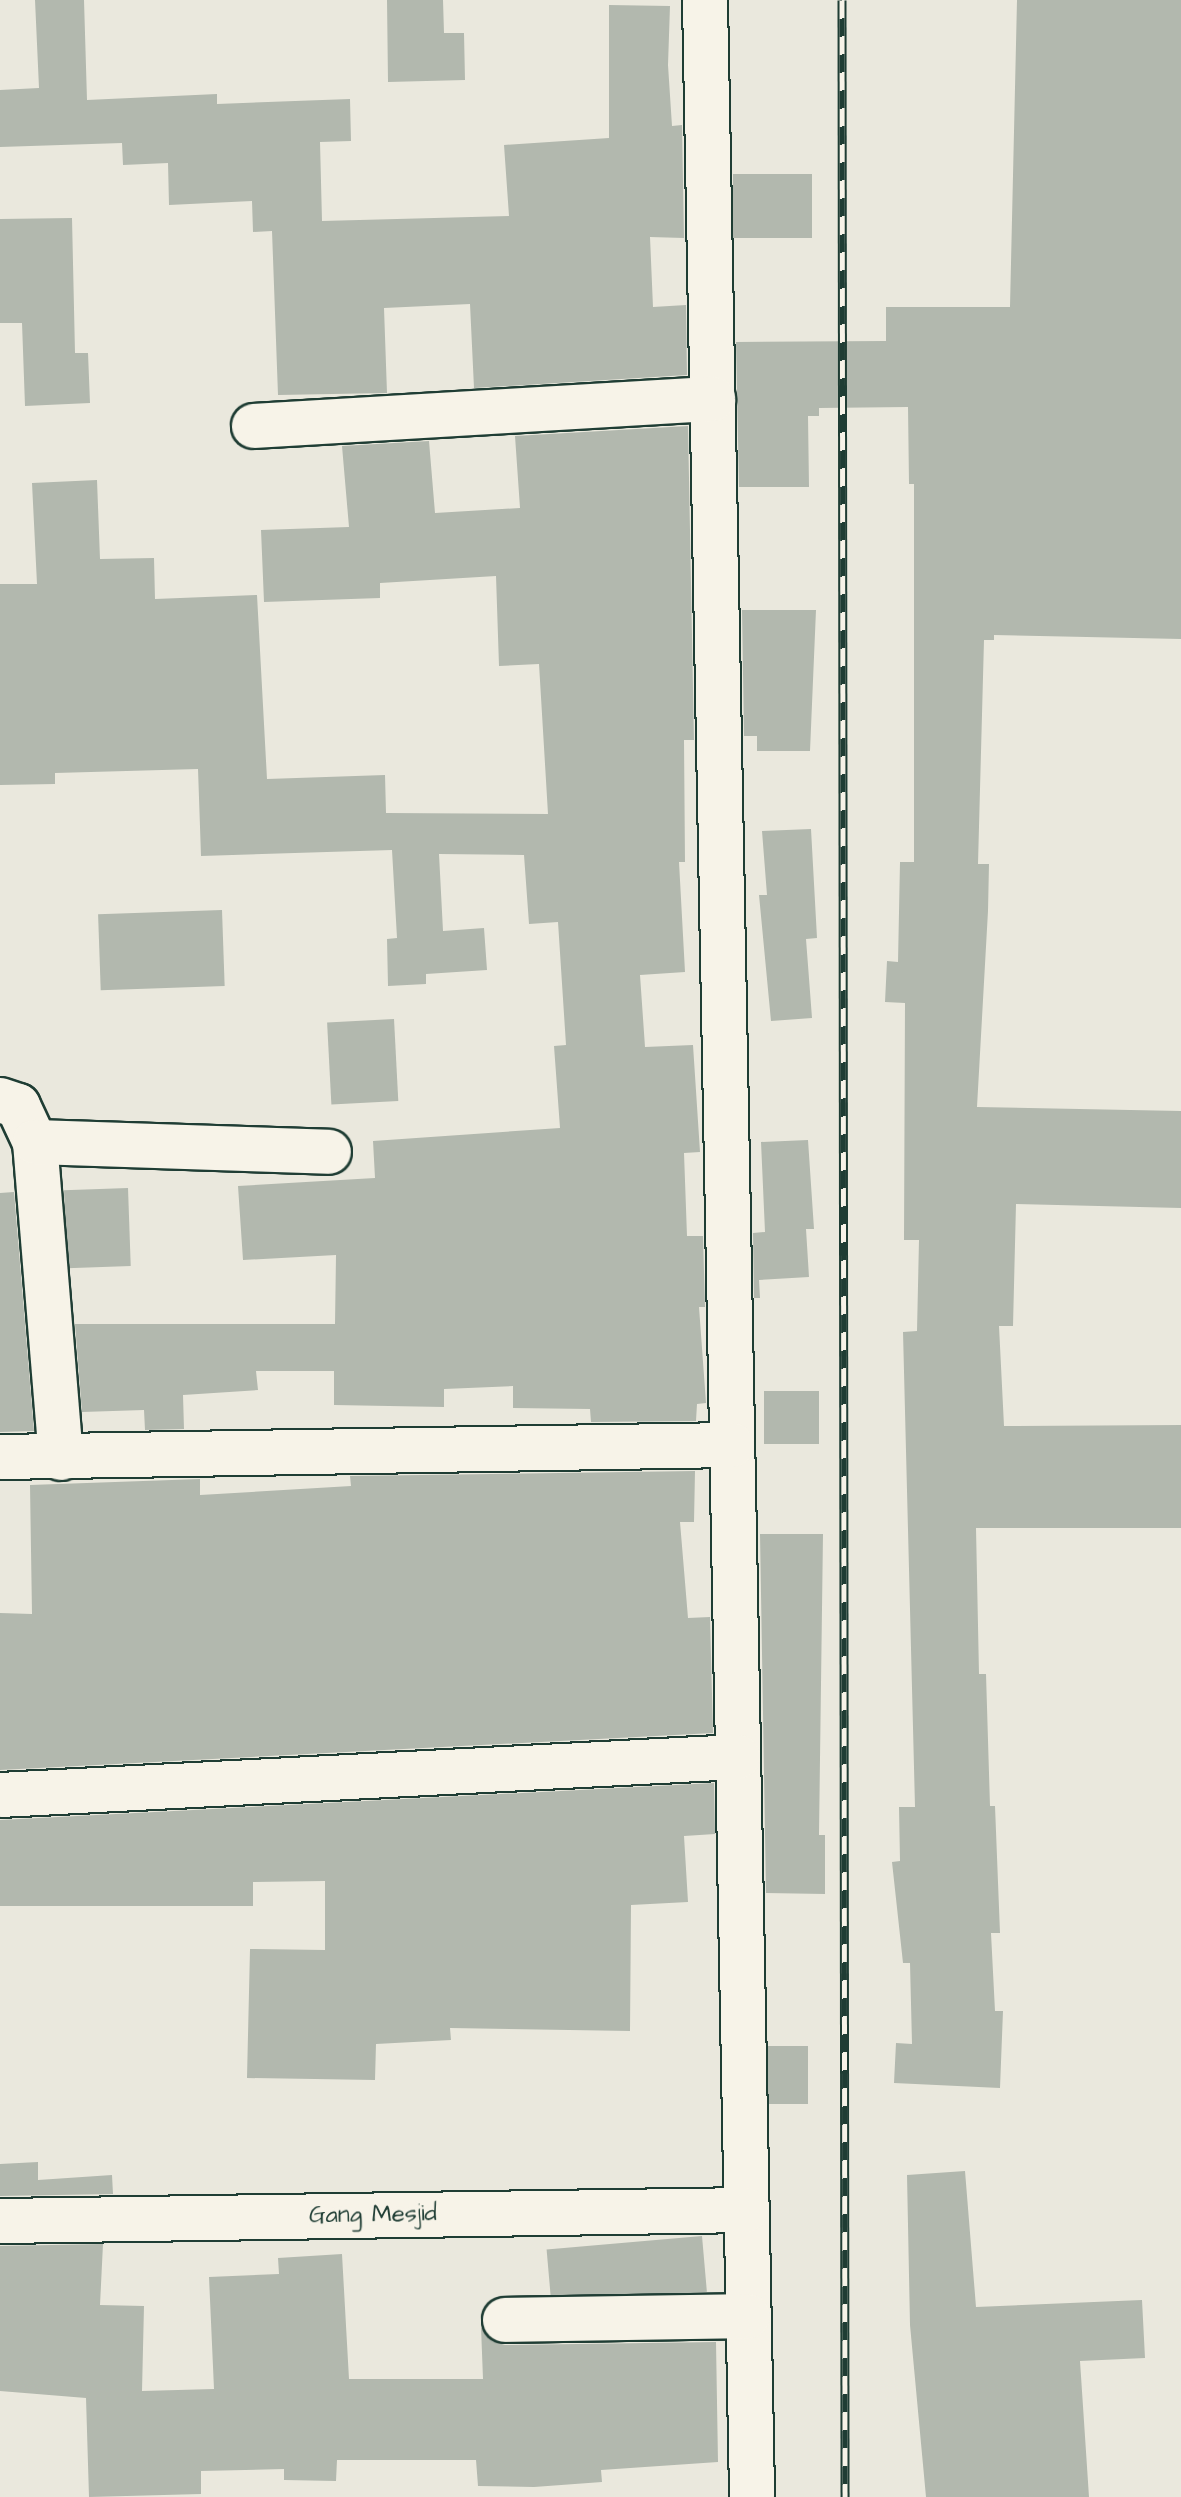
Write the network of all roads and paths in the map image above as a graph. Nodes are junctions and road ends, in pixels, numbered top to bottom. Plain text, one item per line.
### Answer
1 (705, 0) edge
2 (713, 399) junction
3 (254, 426) dead end
4 (0, 1100) edge
5 (35, 1142) junction
6 (329, 1152) dead end
7 (732, 1445) junction
8 (0, 1457) edge
9 (61, 1458) junction
10 (738, 1757) junction
11 (0, 1795) edge
12 (746, 2210) junction
13 (0, 2221) edge
14 (748, 2316) junction
15 (505, 2320) dead end
16 (752, 2497) edge

1 - 2 street
2 - 3 street
2 - 7 street
4 - 5 street
5 - 6 street
5 - 9 street
7 - 9 street
7 - 10 street
8 - 9 street
10 - 11 street
10 - 12 street
12 - 13 street, Gang Mesjid
12 - 14 street
14 - 15 street
14 - 16 street

